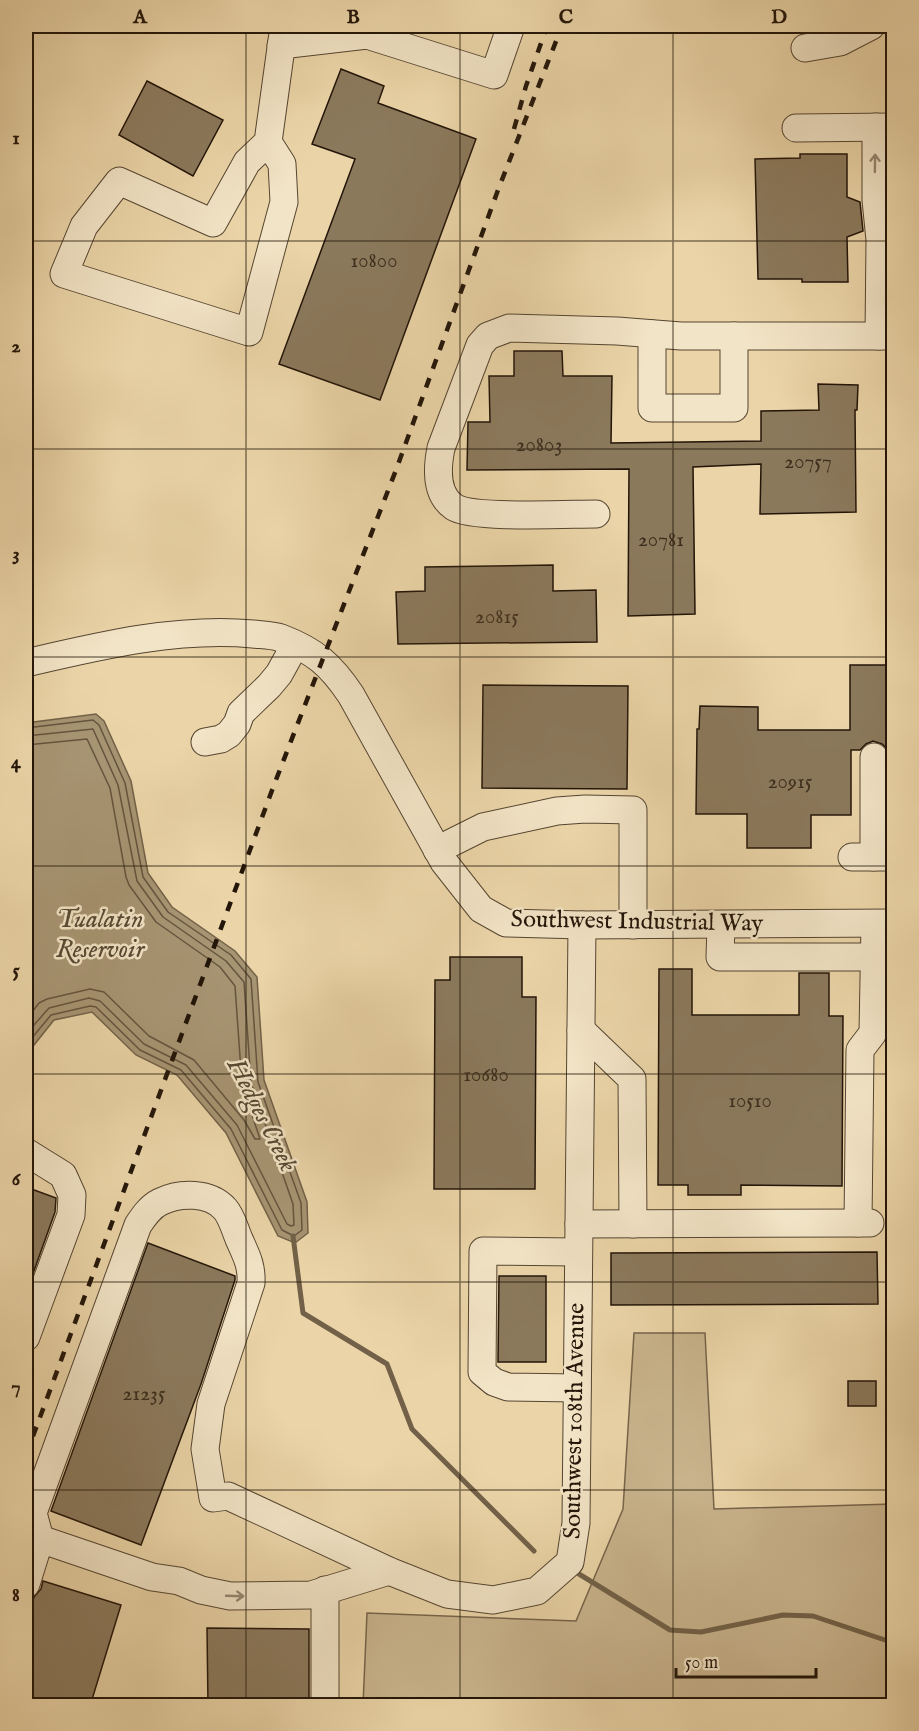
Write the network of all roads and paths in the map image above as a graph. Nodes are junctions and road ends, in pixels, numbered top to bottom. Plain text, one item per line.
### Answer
1 (511, 26) edge
2 (872, 26) edge
3 (282, 35) edge
4 (805, 48) dead end
5 (796, 128) dead end
6 (885, 128) edge
7 (268, 142) junction
8 (887, 240) edge
9 (652, 334) junction
10 (734, 336) junction
11 (886, 336) edge
12 (596, 514) dead end
13 (295, 645) junction
14 (26, 663) edge
15 (205, 742) dead end
16 (874, 758) dead end
17 (437, 850) junction
18 (873, 857) edge
19 (884, 923) edge
20 (633, 925) junction
21 (721, 925) junction
22 (582, 926) junction
23 (874, 957) junction
24 (581, 1030) junction
25 (26, 1152) edge
26 (579, 1224) junction
27 (633, 1224) junction
28 (578, 1252) junction
29 (26, 1336) edge
30 (578, 1388) junction
31 (39, 1539) junction
32 (389, 1571) junction
33 (26, 1584) edge
34 (325, 1590) junction
35 (325, 1706) edge

1 - 3 street
2 - 4 street
3 - 7 street
5 - 6 street
8 -> 6 street
7 - 7 street
8 - 11 street
9 - 10 street
9 - 10 street
9 - 12 street
10 - 11 street
13 - 14 street, Southwest Industrial Way
13 - 15 street
13 - 17 street, Southwest Industrial Way
16 - 18 street
17 - 20 street
17 - 22 street, Southwest Industrial Way
19 - 21 street, Southwest Industrial Way
19 - 23 street
20 - 21 street, Southwest Industrial Way
20 - 22 street, Southwest Industrial Way
21 - 23 street
22 - 24 street, Southwest 108th Avenue
23 - 27 street
24 - 26 street, Southwest 108th Avenue
24 - 27 street
25 - 29 street
26 - 27 street
26 - 28 street, Southwest 108th Avenue
28 - 30 street, Southwest 108th Avenue
28 - 30 street
30 - 32 street, Southwest 108th Avenue
31 - 32 street, Southwest 108th Avenue
31 - 33 street
31 -> 34 street
32 - 34 street
34 - 35 street

